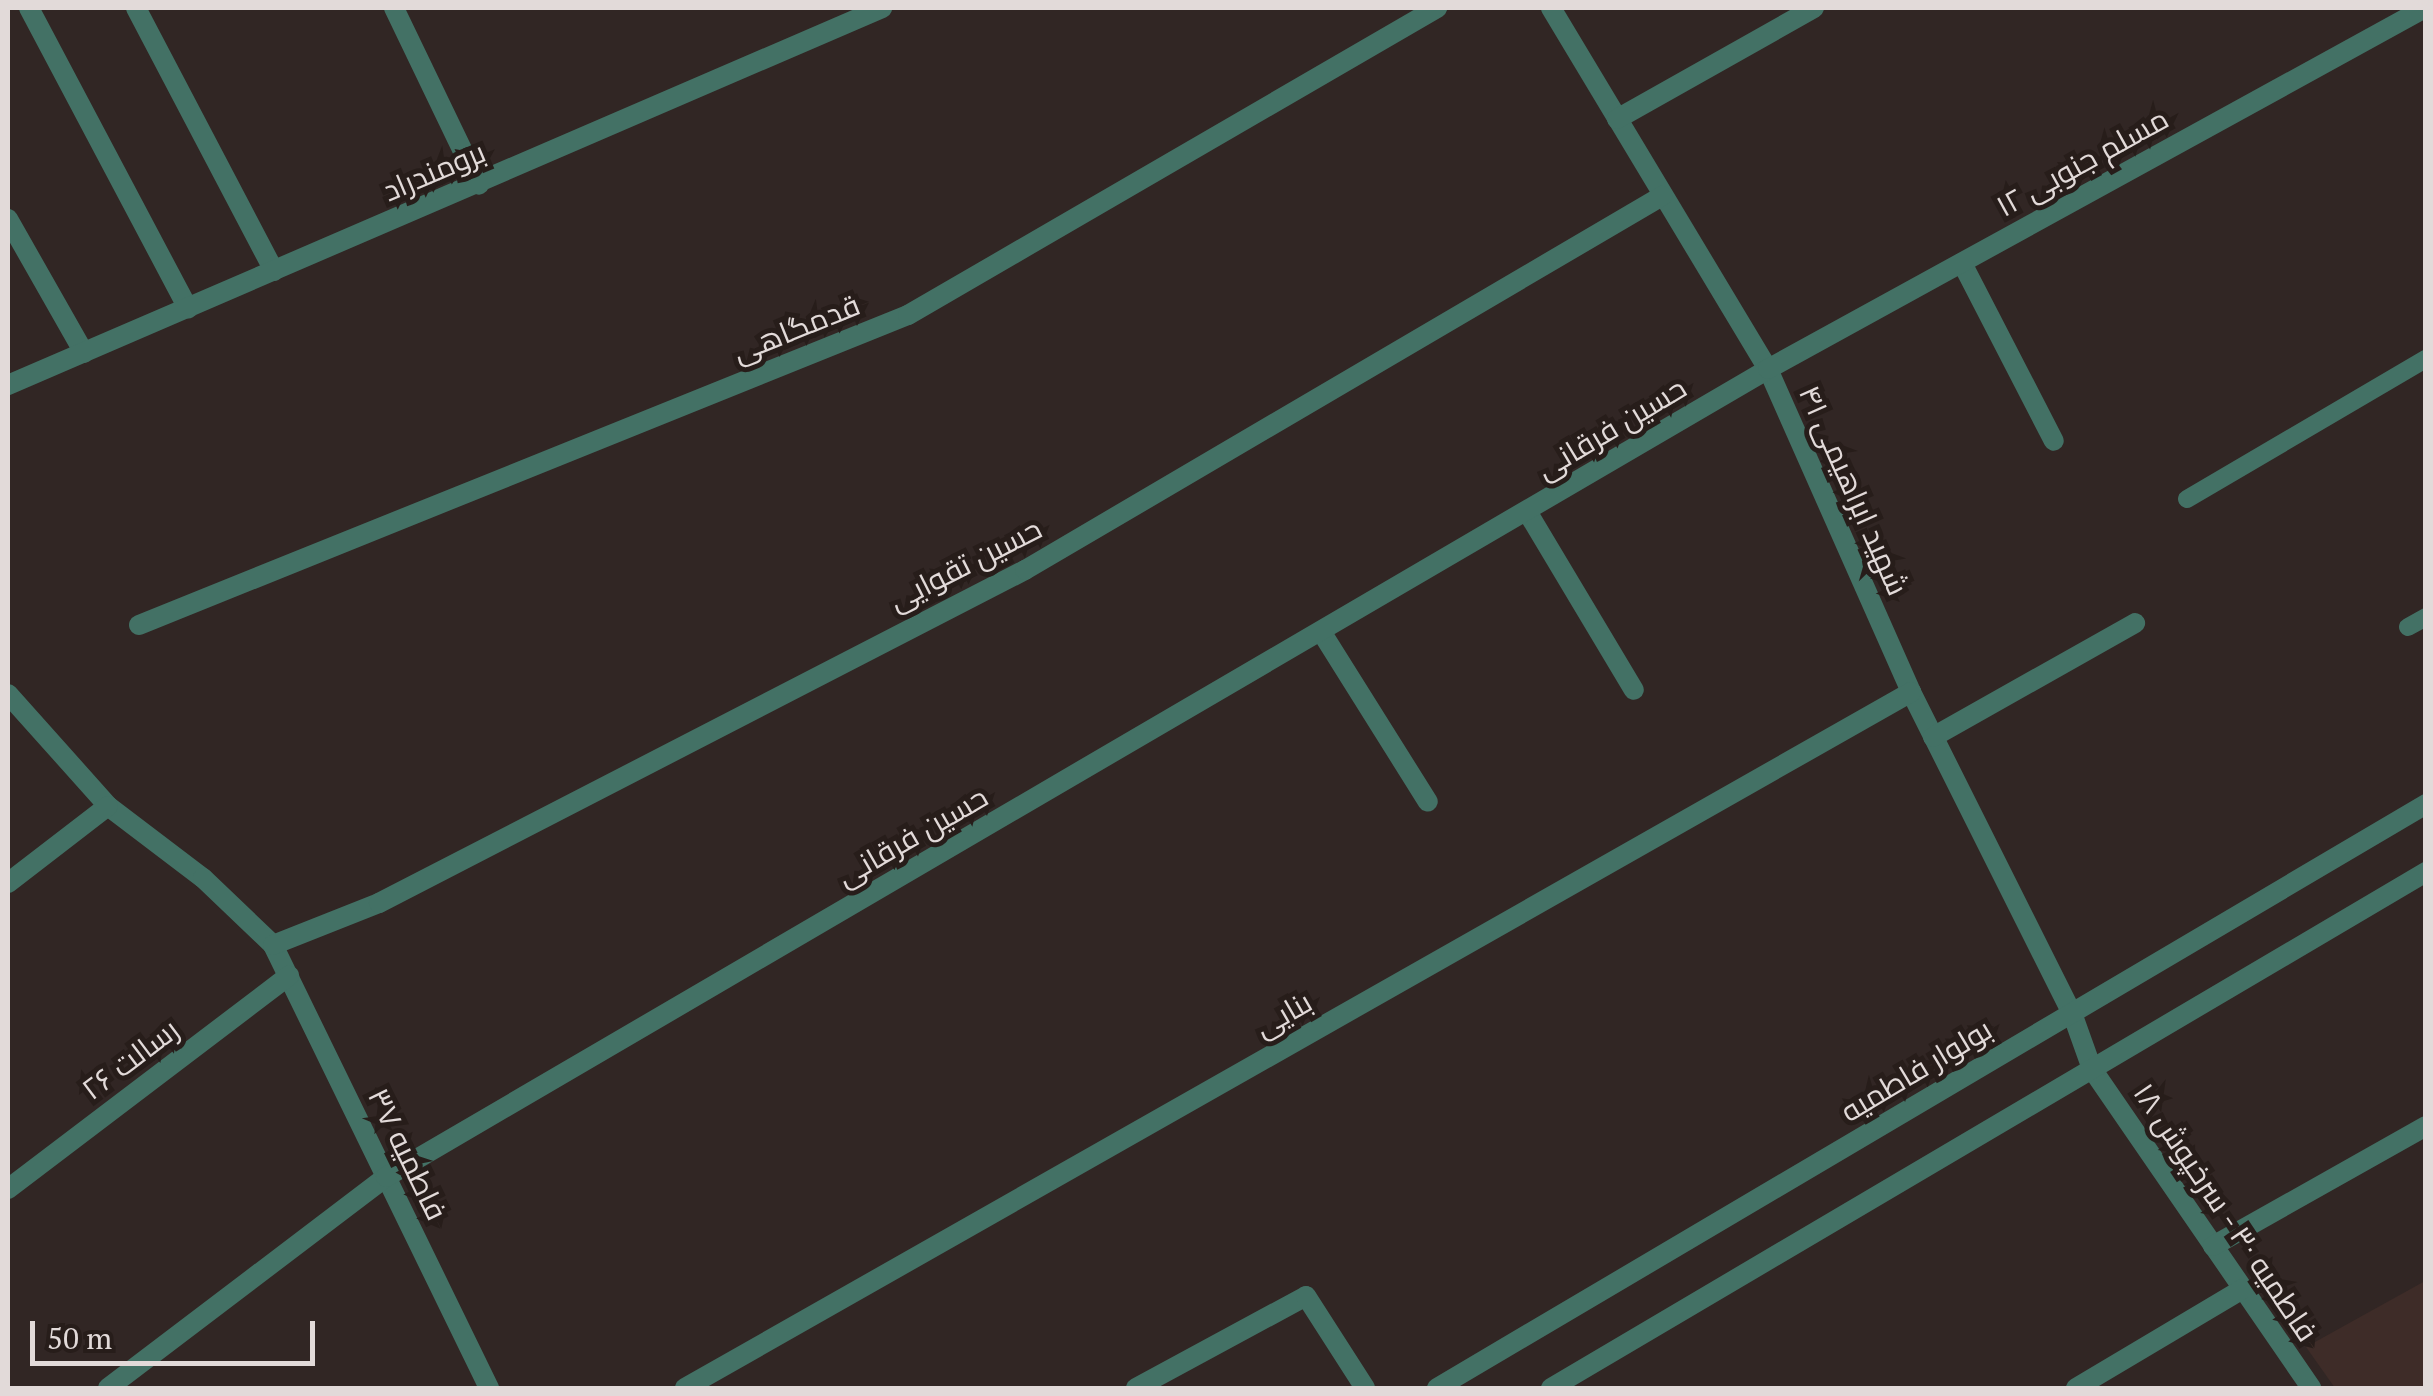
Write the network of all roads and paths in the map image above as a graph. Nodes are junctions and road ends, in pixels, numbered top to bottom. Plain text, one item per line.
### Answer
1 (30, 8) edge
2 (136, 8) edge
3 (394, 8) edge
4 (882, 8) edge
5 (1436, 8) edge
6 (1551, 8) edge
7 (1814, 8) edge
8 (2425, 8) edge
9 (1616, 119) junction
10 (479, 185) junction
11 (1662, 196) junction
12 (8, 219) edge
13 (1962, 262) junction
14 (274, 272) junction
15 (188, 308) junction
16 (84, 352) junction
17 (2426, 360) edge
18 (1768, 369) junction
19 (8, 385) edge
20 (2054, 440) dead end
21 (2187, 499) dead end
22 (1528, 514) junction
23 (2426, 617) edge
24 (2135, 623) dead end
25 (138, 625) dead end
26 (2408, 627) dead end
27 (1322, 632) junction
28 (1634, 690) dead end
29 (1911, 692) junction
30 (8, 694) edge
31 (1933, 737) junction
32 (1428, 802) dead end
33 (2426, 804) edge
34 (108, 806) junction
35 (2426, 872) edge
36 (8, 883) edge
37 (273, 945) junction
38 (288, 976) junction
39 (2072, 1013) junction
40 (2092, 1069) junction
41 (2426, 1126) edge
42 (386, 1177) junction
43 (8, 1189) edge
44 (2212, 1246) junction
45 (2242, 1289) junction
46 (108, 1388) edge
47 (489, 1388) edge
48 (685, 1388) edge
49 (1136, 1388) edge
50 (1365, 1388) edge
51 (1437, 1388) edge
52 (1551, 1388) edge
53 (2076, 1388) edge
54 (2311, 1388) edge

1 - 15 street
2 - 14 street
3 - 10 street
4 - 10 street, برومندراد
5 - 25 street, قدمگاهی
6 - 9 street, شهید ابراهیمی ۴۱
7 - 9 street
8 - 13 street, مسلم جنوبی ۱۲
9 - 11 street, شهید ابراهیمی ۴۱
10 - 14 street, برومندراد
11 - 18 street, شهید ابراهیمی ۴۱
11 - 37 street, حسین تقوایی
12 - 16 street
13 - 18 street, مسلم جنوبی ۱۲
13 - 20 street
14 - 15 street, برومندراد
15 - 16 street, برومندراد
16 - 19 street, برومندراد
17 - 21 lane
18 - 22 street, حسین فرقانی
18 - 29 street, شهید ابراهیمی ۴۱
22 - 27 street, حسین فرقانی
22 - 28 street
23 - 26 lane
24 - 31 street
27 - 32 street
27 - 42 street, حسین فرقانی
29 - 31 street, شهید ابراهیمی ۴۱
29 - 48 street, بنایی
30 - 34 street
31 - 39 street, شهید ابراهیمی ۴۱
33 - 39 street, بولوار فاطمیه
34 - 36 street
34 - 37 street
35 - 40 street
37 - 38 street, فاطمیه ۳۷
38 - 42 street, فاطمیه ۳۷
38 - 43 street, رسالت ۲۶
39 - 40 street, فاطمیه ۳۰ - سرخپوش ۱۸
39 - 51 street, بولوار فاطمیه
40 - 44 street, فاطمیه ۳۰ - سرخپوش ۱۸
40 - 52 street
41 - 44 street
42 - 46 street, حسین فرقانی
42 - 47 street, فاطمیه ۳۷
44 - 45 street, فاطمیه ۳۰ - سرخپوش ۱۸
45 - 53 street
45 - 54 street, فاطمیه ۳۰ - سرخپوش ۱۸
49 - 50 street

